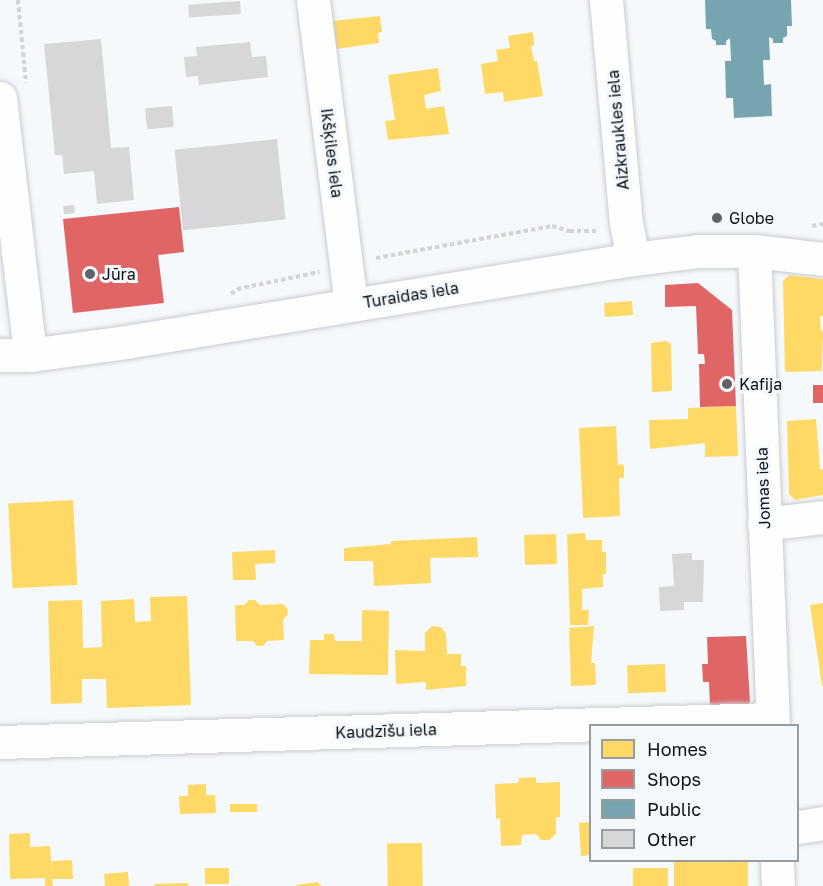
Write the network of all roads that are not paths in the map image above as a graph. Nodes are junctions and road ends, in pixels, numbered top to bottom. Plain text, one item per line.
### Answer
1 (313, 0) edge
2 (606, 0) edge
3 (13, 97) edge
4 (631, 245) junction
5 (754, 251) junction
6 (823, 259) edge
7 (351, 305) junction
8 (15, 355) edge
9 (812, 518) edge
10 (764, 524) junction
11 (773, 722) edge
12 (589, 724) edge
13 (600, 724) edge
14 (0, 742) edge
15 (777, 862) edge
16 (778, 886) edge

1 - 7 street, Ikšķiles iela
2 - 4 street, Aizkraukles iela
3 - 8 street
4 - 5 street, Turaidas iela
4 - 7 street, Turaidas iela
5 - 6 street, Turaidas iela
5 - 10 street, Jomas iela
7 - 8 street, Turaidas iela
9 - 10 street
10 - 11 street, Jomas iela
11 - 13 street, Kaudzīšu iela
12 - 14 street, Kaudzīšu iela
15 - 16 street

